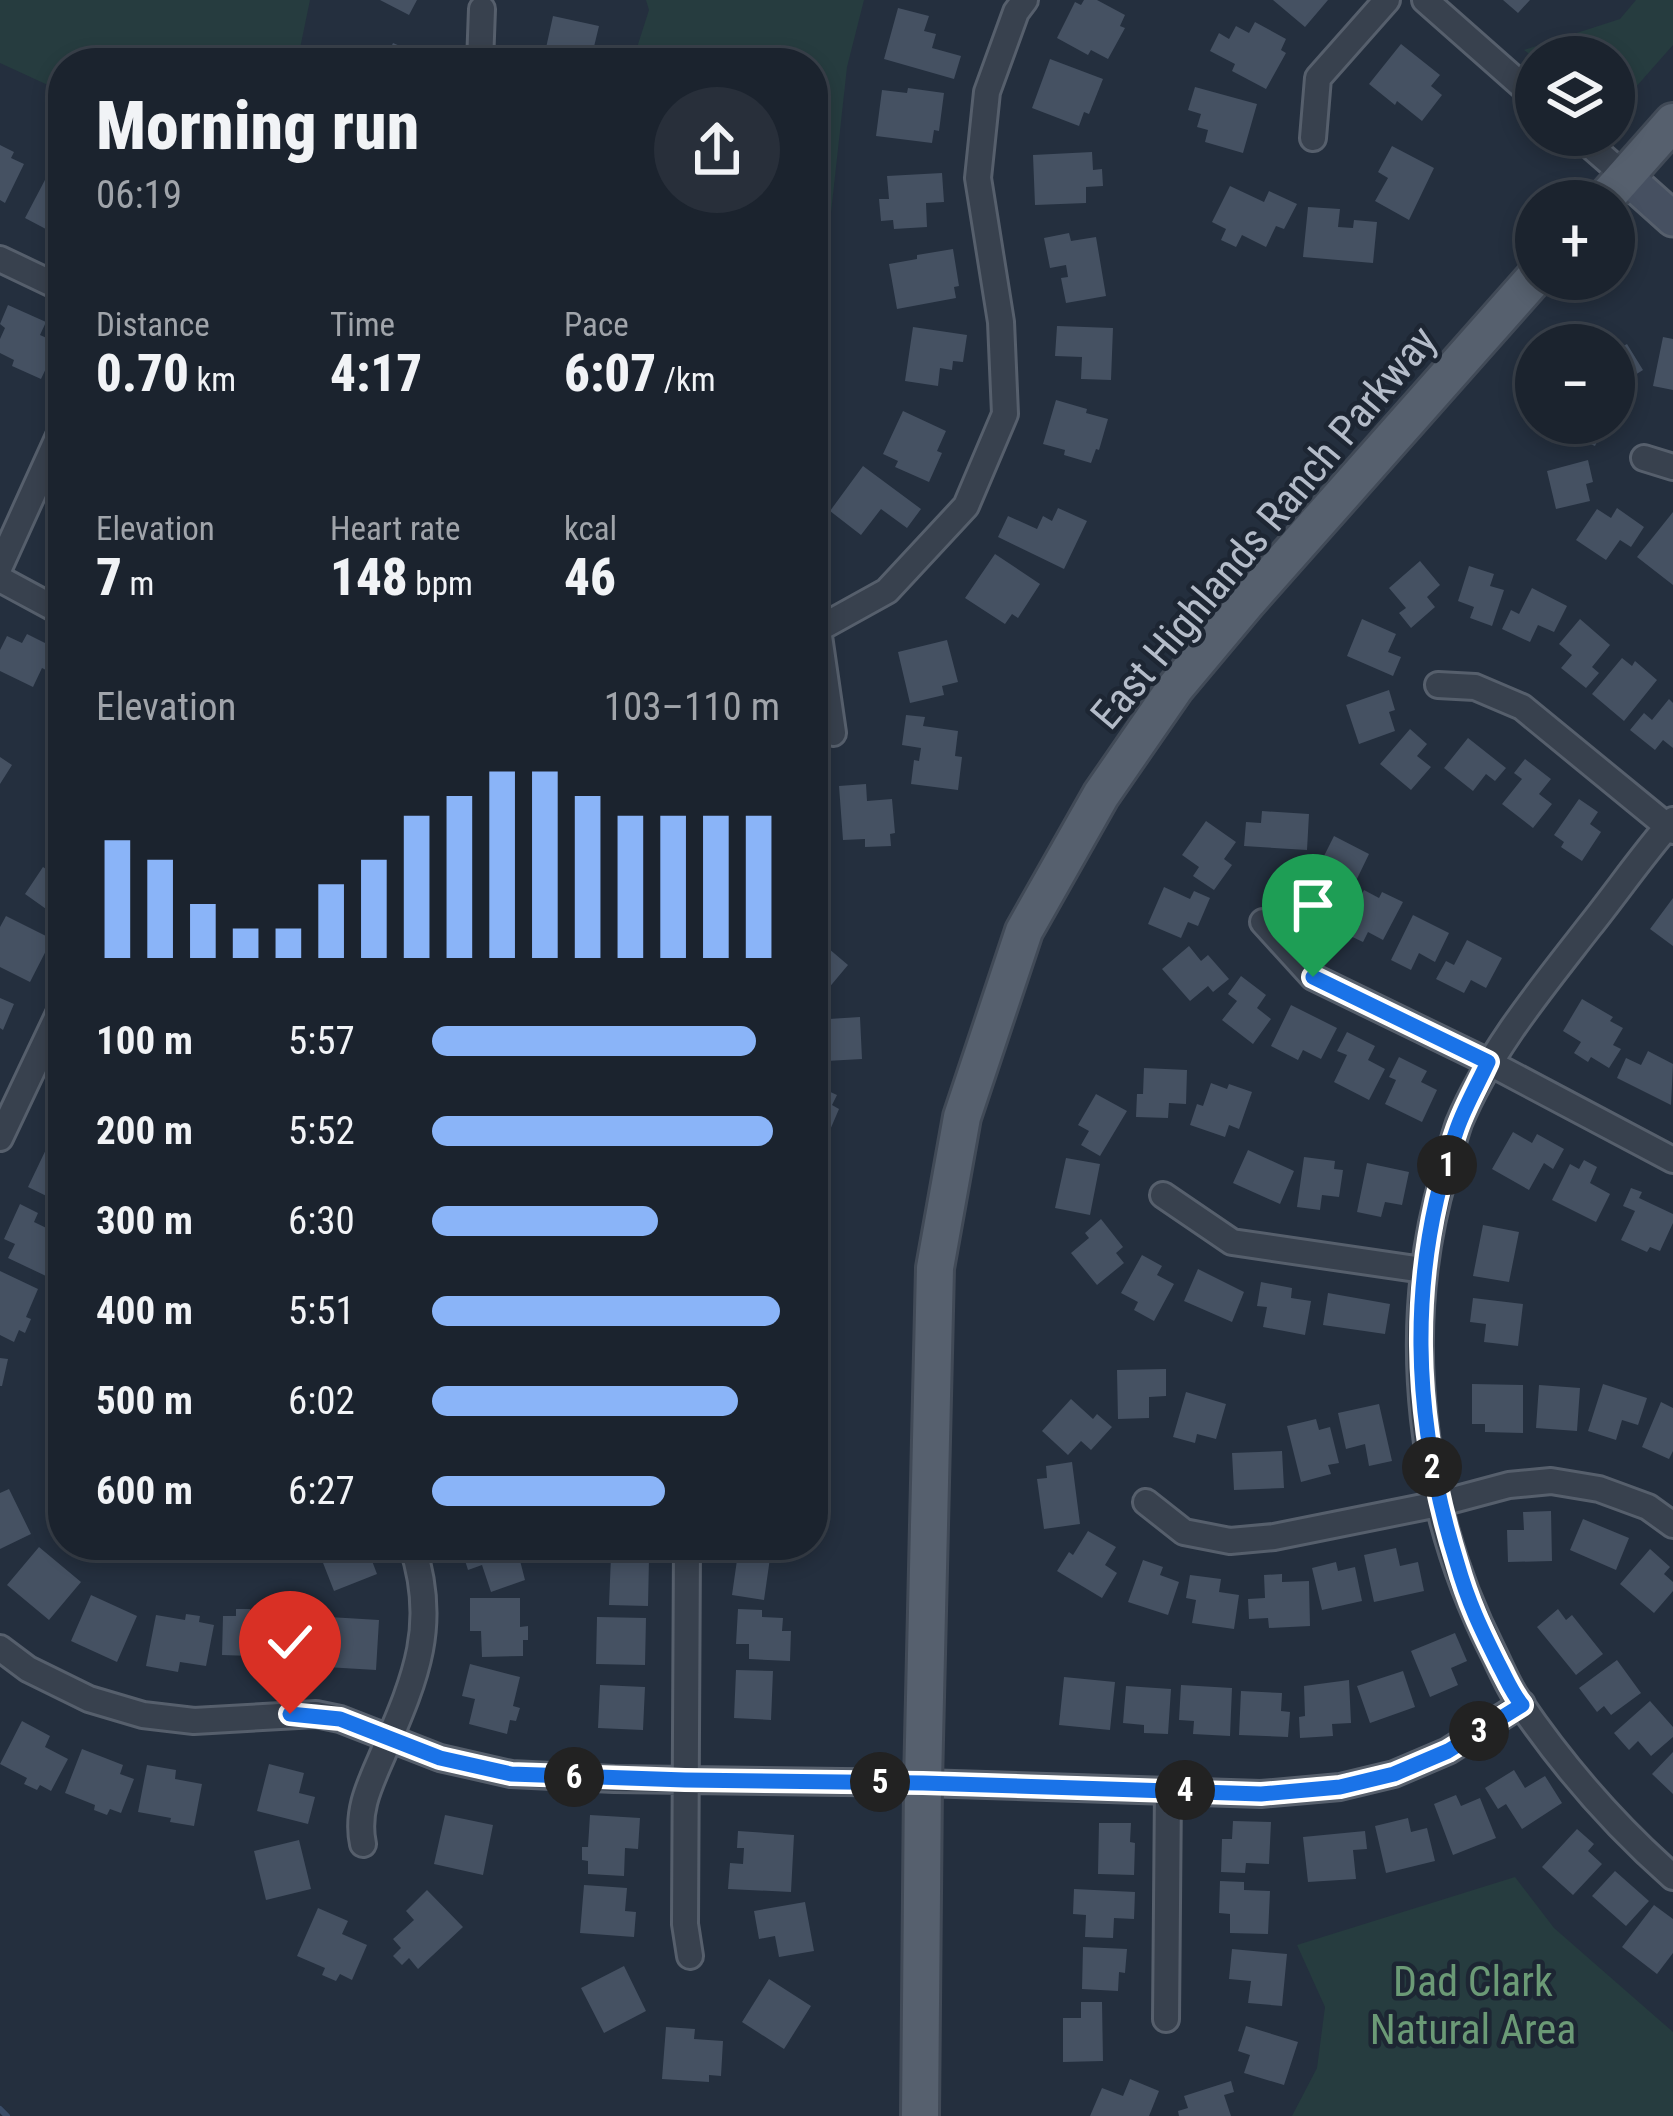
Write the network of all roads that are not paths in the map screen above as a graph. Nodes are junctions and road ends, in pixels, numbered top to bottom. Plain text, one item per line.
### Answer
1 (1025, 0) edge
2 (1387, 0) edge
3 (1424, 0) edge
4 (482, 10) dead end
5 (481, 48) edge
6 (1515, 80) edge
7 (1673, 122) edge
8 (1313, 138) dead end
9 (1622, 180) edge
10 (1635, 200) edge
11 (1673, 219) edge
12 (0, 259) edge
13 (48, 282) edge
14 (1515, 300) edge
15 (1643, 458) dead end
16 (48, 460) edge
17 (1673, 467) edge
18 (0, 566) edge
19 (0, 579) edge
20 (48, 605) edge
21 (828, 623) edge
22 (1438, 686) dead end
23 (828, 703) edge
24 (833, 733) dead end
25 (1671, 826) edge
26 (1263, 922) dead end
27 (48, 1037) edge
28 (1488, 1062) junction
29 (0, 1138) edge
30 (1673, 1160) edge
31 (1162, 1195) dead end
32 (1423, 1270) junction
33 (1146, 1502) dead end
34 (1438, 1504) junction
35 (1673, 1525) edge
36 (417, 1560) edge
37 (687, 1560) edge
38 (0, 1648) edge
39 (1522, 1705) junction
40 (390, 1738) junction
41 (685, 1780) junction
42 (923, 1783) junction
43 (1168, 1789) junction
44 (364, 1844) dead end
45 (1673, 1877) edge
46 (690, 1957) dead end
47 (1166, 2019) dead end
48 (920, 2116) edge

1 - 21 street
2 - 8 street
3 - 6 street
4 - 5 street
7 - 9 main road
10 - 11 street
12 - 13 street
14 - 42 main road, East Highlands Ranch Parkway
15 - 17 street
16 - 18 street
19 - 20 street
22 - 25 street
23 - 24 street
25 - 28 street
26 - 28 street
27 - 29 street
28 - 30 street
28 - 32 street
31 - 32 street
32 - 34 street
33 - 34 street
34 - 35 street
34 - 39 street
36 - 40 street
37 - 41 street
38 - 40 street
39 - 43 street
39 - 45 street
40 - 41 street
40 - 44 street
41 - 42 street
41 - 46 street
42 - 43 street
42 - 48 main road, East Highlands Ranch Parkway
43 - 47 street

